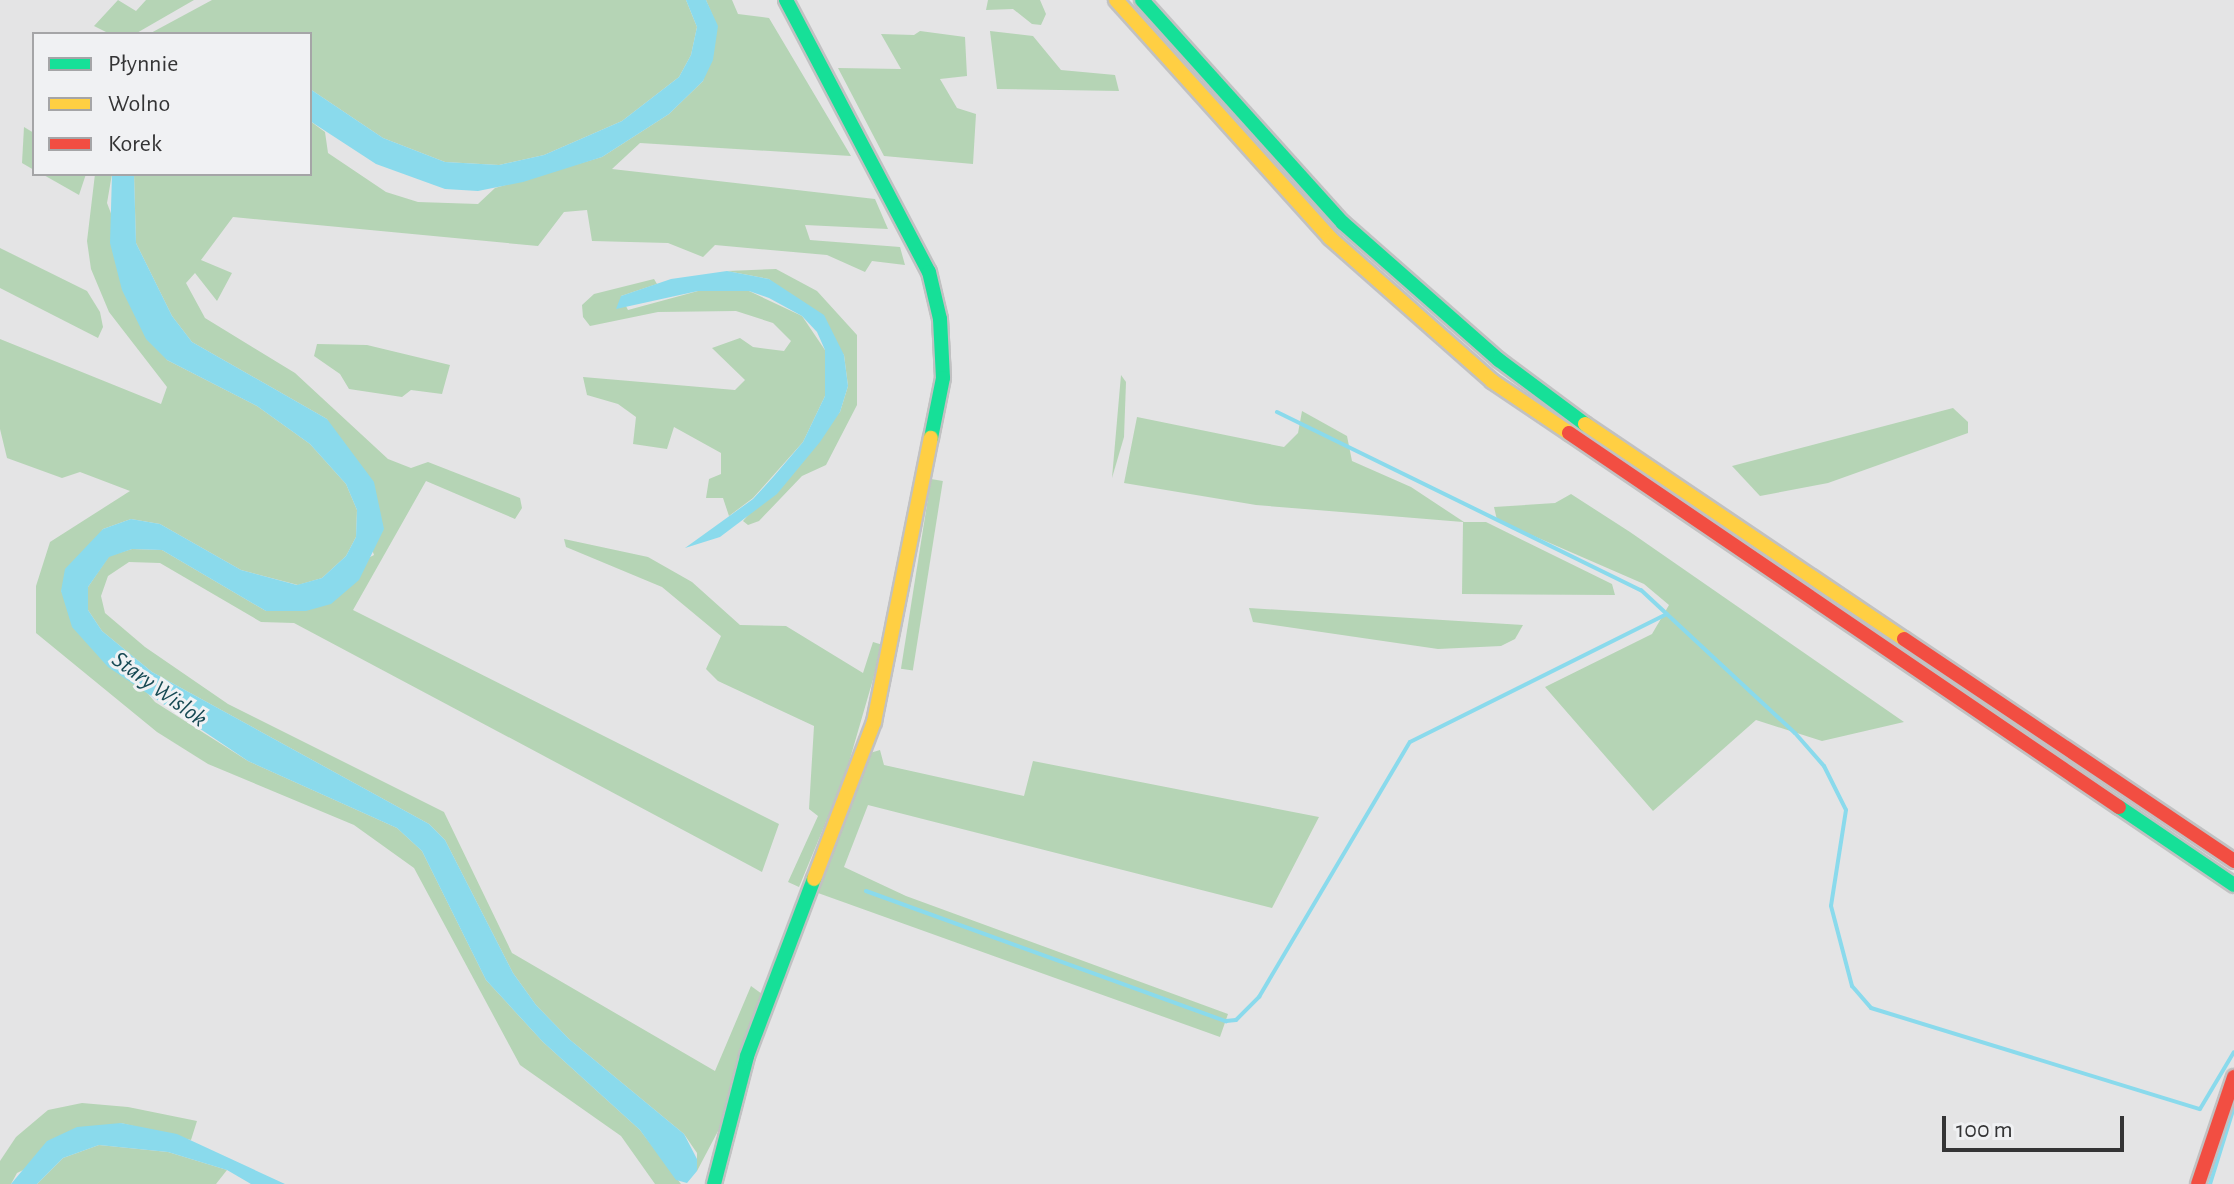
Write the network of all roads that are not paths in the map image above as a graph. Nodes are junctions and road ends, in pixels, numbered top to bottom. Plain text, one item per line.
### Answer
1 (786, 0) edge
2 (1116, 0) edge
3 (1142, 0) edge
4 (2234, 861) edge
5 (2234, 885) edge
6 (2234, 1077) edge
7 (714, 1184) edge
8 (2198, 1184) edge

1 - 7 main road
2 - 5 main road
3 - 4 main road
6 - 8 main road

